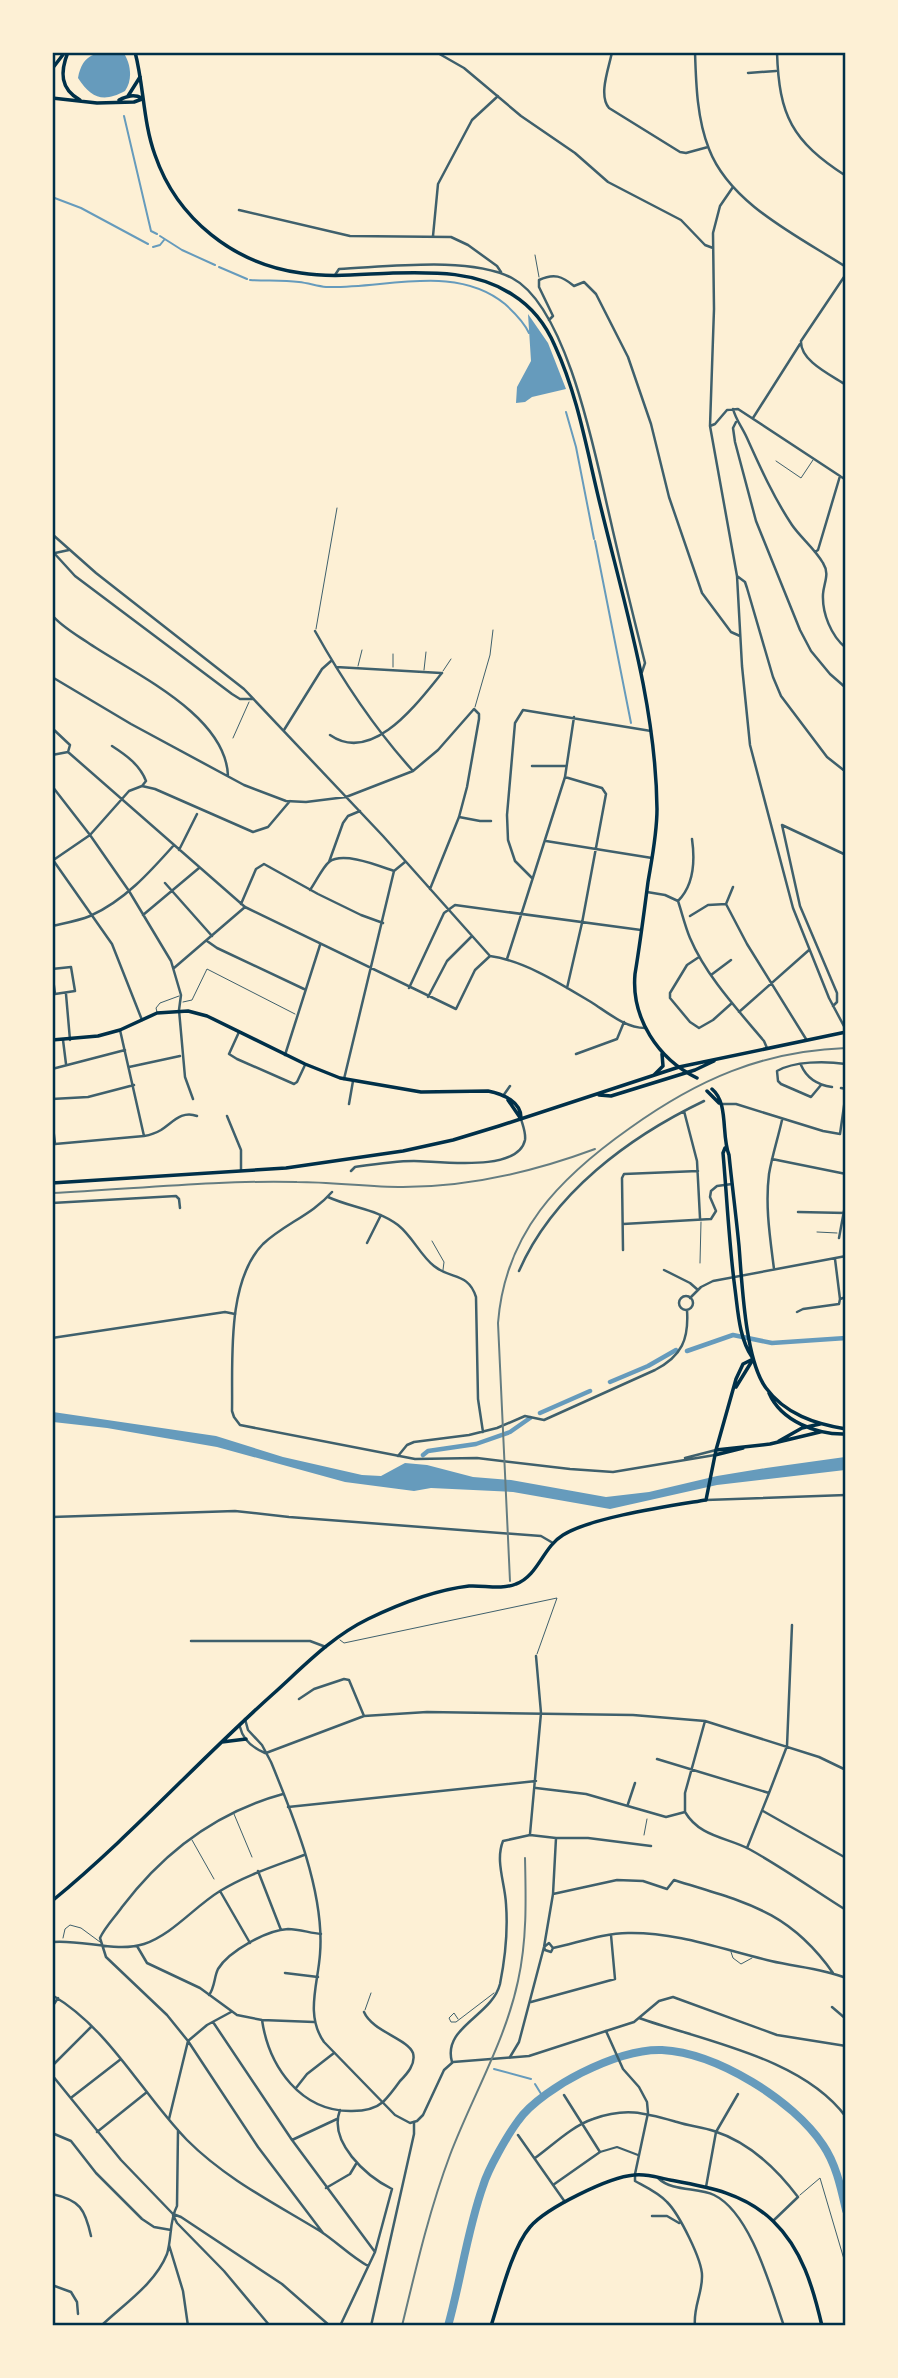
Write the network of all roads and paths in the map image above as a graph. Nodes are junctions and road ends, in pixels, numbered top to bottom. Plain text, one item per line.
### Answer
1 (67, 52) edge
2 (135, 52) edge
3 (436, 52) edge
4 (612, 52) edge
5 (695, 52) edge
6 (777, 52) edge
7 (52, 69) edge
8 (777, 71) junction
9 (748, 73) dead end
10 (139, 77) junction
11 (128, 96) junction
12 (498, 96) junction
13 (52, 98) edge
14 (142, 99) junction
15 (118, 101) junction
16 (85, 102) junction
17 (708, 147) junction
18 (845, 176) edge
19 (733, 187) junction
20 (239, 210) dead end
21 (433, 236) junction
22 (713, 247) junction
23 (535, 255) dead end
24 (845, 267) edge
25 (501, 272) junction
26 (845, 274) edge
27 (335, 275) junction
28 (539, 279) junction
29 (549, 320) junction
30 (801, 341) junction
31 (845, 385) edge
32 (733, 409) junction
33 (753, 418) junction
34 (736, 422) junction
35 (710, 426) junction
36 (814, 458) junction
37 (776, 461) dead end
38 (840, 476) junction
39 (845, 480) edge
40 (337, 508) dead end
41 (52, 534) edge
42 (69, 550) junction
43 (815, 552) junction
44 (53, 553) edge
45 (737, 576) junction
46 (747, 588) junction
47 (738, 596) junction
48 (52, 615) edge
49 (493, 630) dead end
50 (315, 631) joint
51 (740, 636) junction
52 (845, 648) edge
53 (362, 650) dead end
54 (426, 652) dead end
55 (393, 654) dead end
56 (451, 659) dead end
57 (331, 660) junction
58 (336, 667) junction
59 (358, 668) junction
60 (393, 670) junction
61 (423, 672) junction
62 (442, 673) junction
63 (641, 674) junction
64 (52, 677) edge
65 (845, 688) edge
66 (252, 699) junction
67 (474, 709) junction
68 (574, 717) junction
69 (52, 728) edge
70 (284, 730) junction
71 (652, 732) junction
72 (330, 735) dead end
73 (381, 735) junction
74 (233, 738) dead end
75 (112, 746) dead end
76 (68, 752) junction
77 (52, 755) edge
78 (532, 766) dead end
79 (566, 766) junction
80 (413, 771) junction
81 (845, 772) edge
82 (228, 776) junction
83 (565, 777) junction
84 (52, 786) edge
85 (142, 786) junction
86 (346, 797) junction
87 (122, 798) junction
88 (290, 801) junction
89 (360, 811) junction
90 (197, 814) dead end
91 (459, 817) junction
92 (491, 821) dead end
93 (90, 835) junction
94 (692, 839) dead end
95 (546, 841) junction
96 (174, 845) junction
97 (596, 849) junction
98 (179, 850) junction
99 (845, 855) edge
100 (652, 858) junction
101 (53, 860) edge
102 (329, 862) junction
103 (405, 862) junction
104 (199, 868) junction
105 (394, 871) junction
106 (532, 878) junction
107 (165, 883) dead end
108 (733, 887) dead end
109 (310, 890) junction
110 (430, 890) junction
111 (129, 891) junction
112 (173, 892) junction
113 (647, 892) junction
114 (678, 901) junction
115 (241, 904) junction
116 (726, 904) junction
117 (245, 907) junction
118 (448, 909) junction
119 (91, 915) junction
120 (143, 915) junction
121 (521, 915) junction
122 (690, 916) dead end
123 (383, 923) junction
124 (582, 923) junction
125 (52, 926) edge
126 (642, 930) junction
127 (212, 936) junction
128 (472, 936) junction
129 (207, 940) junction
130 (320, 945) junction
131 (809, 950) junction
132 (490, 956) junction
133 (699, 957) junction
134 (507, 959) junction
135 (731, 960) dead end
136 (174, 968) junction
137 (370, 969) junction
138 (52, 970) edge
139 (711, 975) junction
140 (771, 984) junction
141 (409, 988) junction
142 (567, 988) junction
143 (305, 990) junction
144 (66, 993) junction
145 (181, 995) junction
146 (428, 997) junction
147 (181, 1003) junction
148 (732, 1003) junction
149 (833, 1006) junction
150 (178, 1010) junction
151 (740, 1012) junction
152 (157, 1013) junction
153 (298, 1015) junction
154 (142, 1020) junction
155 (624, 1022) junction
156 (645, 1028) junction
157 (120, 1030) junction
158 (845, 1031) edge
159 (239, 1032) junction
160 (806, 1039) junction
161 (52, 1040) edge
162 (63, 1040) junction
163 (70, 1040) junction
164 (767, 1048) junction
165 (125, 1050) junction
166 (662, 1052) junction
167 (285, 1055) junction
168 (576, 1055) dead end
169 (182, 1056) junction
170 (716, 1060) junction
171 (845, 1063) edge
172 (305, 1064) junction
173 (802, 1065) junction
174 (66, 1066) junction
175 (129, 1067) junction
176 (678, 1068) junction
177 (52, 1069) edge
178 (686, 1073) junction
179 (655, 1074) junction
180 (696, 1078) dead end
181 (344, 1079) junction
182 (691, 1080) dead end
183 (354, 1081) junction
184 (134, 1084) junction
185 (821, 1085) junction
186 (510, 1086) dead end
187 (832, 1087) dead end
188 (709, 1090) dead end
189 (844, 1090) edge
190 (598, 1095) junction
191 (505, 1097) junction
192 (52, 1098) edge
193 (193, 1100) dead end
194 (704, 1101) dead end
195 (349, 1104) dead end
196 (721, 1104) junction
197 (684, 1111) junction
198 (197, 1116) dead end
199 (227, 1116) dead end
200 (52, 1118) edge
201 (521, 1119) junction
202 (783, 1119) junction
203 (840, 1134) junction
204 (845, 1135) edge
205 (144, 1136) junction
206 (726, 1146) junction
207 (772, 1159) junction
208 (242, 1171) junction
209 (351, 1171) dead end
210 (698, 1171) junction
211 (845, 1174) edge
212 (52, 1183) edge
213 (726, 1184) junction
214 (732, 1184) junction
215 (332, 1192) dead end
216 (328, 1197) junction
217 (845, 1200) edge
218 (52, 1203) edge
219 (180, 1208) dead end
220 (798, 1212) dead end
221 (844, 1213) edge
222 (381, 1215) junction
223 (700, 1219) junction
224 (623, 1224) junction
225 (817, 1232) dead end
226 (839, 1235) joint
227 (432, 1241) dead end
228 (367, 1243) dead end
229 (623, 1250) dead end
230 (845, 1256) edge
231 (834, 1258) junction
232 (700, 1263) dead end
233 (774, 1269) junction
234 (664, 1270) dead end
235 (442, 1271) junction
236 (519, 1272) dead end
237 (742, 1276) junction
238 (733, 1277) junction
239 (698, 1290) junction
240 (690, 1297) junction
241 (845, 1297) edge
242 (840, 1299) junction
243 (687, 1310) junction
244 (797, 1312) dead end
245 (235, 1314) junction
246 (52, 1338) edge
247 (749, 1347) junction
248 (753, 1359) junction
249 (735, 1389) junction
250 (768, 1391) junction
251 (822, 1424) junction
252 (806, 1426) junction
253 (845, 1429) edge
254 (484, 1432) junction
255 (820, 1432) junction
256 (845, 1434) edge
257 (777, 1442) junction
258 (715, 1452) junction
259 (398, 1456) junction
260 (845, 1495) edge
261 (706, 1500) junction
262 (52, 1517) edge
263 (553, 1543) junction
264 (792, 1625) dead end
265 (337, 1638) junction
266 (191, 1641) dead end
267 (326, 1647) junction
268 (536, 1656) joint
269 (299, 1699) dead end
270 (541, 1713) junction
271 (364, 1716) junction
272 (245, 1719) junction
273 (705, 1721) junction
274 (240, 1724) junction
275 (246, 1739) junction
276 (220, 1742) junction
277 (787, 1746) junction
278 (265, 1753) junction
279 (657, 1759) dead end
280 (691, 1768) junction
281 (845, 1770) edge
282 (536, 1781) junction
283 (635, 1783) dead end
284 (536, 1788) junction
285 (769, 1793) junction
286 (283, 1794) junction
287 (628, 1804) junction
288 (288, 1807) junction
289 (763, 1811) junction
290 (233, 1812) junction
291 (685, 1812) junction
292 (648, 1819) dead end
293 (530, 1835) junction
294 (644, 1835) dead end
295 (556, 1838) junction
296 (191, 1839) junction
297 (651, 1846) dead end
298 (747, 1848) junction
299 (304, 1855) junction
300 (252, 1857) dead end
301 (845, 1858) edge
302 (258, 1871) junction
303 (214, 1880) dead end
304 (220, 1891) junction
305 (553, 1894) junction
306 (52, 1901) edge
307 (845, 1910) edge
308 (281, 1930) junction
309 (321, 1934) junction
310 (611, 1935) junction
311 (63, 1941) junction
312 (52, 1942) edge
313 (250, 1943) junction
314 (102, 1944) junction
315 (136, 1946) junction
316 (544, 1947) junction
317 (731, 1950) junction
318 (754, 1957) junction
319 (285, 1973) dead end
320 (833, 1973) junction
321 (318, 1977) junction
322 (845, 1978) edge
323 (371, 1993) dead end
324 (496, 1994) junction
325 (52, 1995) edge
326 (209, 1995) junction
327 (58, 1998) junction
328 (531, 2003) junction
329 (52, 2007) edge
330 (832, 2007) dead end
331 (231, 2012) junction
332 (364, 2012) joint
333 (639, 2018) junction
334 (458, 2019) dead end
335 (845, 2019) edge
336 (262, 2020) junction
337 (214, 2022) junction
338 (314, 2022) junction
339 (91, 2027) junction
340 (606, 2031) junction
341 (188, 2041) junction
342 (845, 2046) edge
343 (334, 2053) junction
344 (510, 2057) junction
345 (121, 2059) junction
346 (453, 2062) junction
347 (52, 2066) edge
348 (52, 2075) edge
349 (295, 2090) junction
350 (147, 2092) junction
351 (738, 2094) dead end
352 (564, 2095) dead end
353 (72, 2097) junction
354 (382, 2103) junction
355 (340, 2110) junction
356 (648, 2113) junction
357 (845, 2117) edge
358 (169, 2119) junction
359 (337, 2119) junction
360 (414, 2122) junction
361 (582, 2124) junction
362 (178, 2130) junction
363 (97, 2132) junction
364 (716, 2132) junction
365 (52, 2133) edge
366 (518, 2135) dead end
367 (292, 2140) junction
368 (600, 2152) junction
369 (638, 2155) junction
370 (535, 2158) junction
371 (357, 2163) junction
372 (635, 2174) junction
373 (658, 2178) junction
374 (553, 2185) junction
375 (402, 2186) junction
376 (706, 2187) junction
377 (326, 2188) junction
378 (393, 2189) junction
379 (52, 2194) edge
380 (798, 2197) junction
381 (565, 2202) junction
382 (173, 2214) junction
383 (652, 2216) dead end
384 (773, 2221) junction
385 (682, 2225) junction
386 (172, 2230) junction
387 (323, 2233) junction
388 (91, 2236) dead end
389 (169, 2245) junction
390 (375, 2252) junction
391 (368, 2266) junction
392 (845, 2266) edge
393 (52, 2285) edge
394 (78, 2314) dead end
395 (101, 2326) edge
396 (188, 2326) edge
397 (270, 2326) edge
398 (330, 2326) edge
399 (340, 2326) edge
400 (371, 2326) edge
401 (491, 2326) edge
402 (695, 2326) edge
403 (784, 2326) edge
404 (822, 2326) edge

1 - 7 main road
1 - 16 main road
2 - 10 main road
3 - 12 street
4 - 17 street
5 - 17 street
6 - 8 street
8 - 9 street
8 - 18 street
10 - 11 main road
10 - 14 main road
11 - 14 main road
11 - 15 main road
12 - 21 street
12 - 22 street
13 - 16 main road
14 - 15 main road
14 - 27 main road
15 - 16 main road
17 - 19 street
19 - 22 street
19 - 24 street
20 - 21 street
21 - 25 street
22 - 35 street
23 - 28 lane
25 - 27 street
25 - 29 street
26 - 30 street
27 - 63 main road
28 - 29 street
28 - 51 street
29 - 63 street
30 - 31 street
30 - 33 street
32 - 33 street
32 - 34 street
32 - 35 street
33 - 36 street
34 - 43 street
34 - 65 street
35 - 45 street
36 - 37 lane
36 - 38 street
38 - 39 street
38 - 43 street
40 - 50 lane
41 - 42 street
42 - 44 street
42 - 66 street
43 - 52 street
44 - 66 street
45 - 46 street
45 - 47 street
46 - 47 street
46 - 81 street
47 - 51 street
48 - 82 street
49 - 67 lane
50 - 57 street
51 - 131 street
53 - 59 lane
54 - 61 lane
55 - 60 lane
56 - 62 lane
57 - 58 street
57 - 70 street
58 - 59 street
58 - 73 street
59 - 60 street
60 - 61 street
61 - 62 street
62 - 73 street
63 - 71 main road
64 - 82 street
66 - 70 street
66 - 74 lane
67 - 80 street
67 - 91 street
68 - 71 street
68 - 79 street
68 - 106 street
69 - 76 street
70 - 86 street
71 - 100 main road
72 - 73 street
73 - 80 street
75 - 85 street
76 - 77 street
76 - 87 street
78 - 79 street
79 - 83 street
80 - 86 street
82 - 88 street
83 - 95 street
83 - 97 street
84 - 93 street
85 - 87 street
85 - 88 street
86 - 88 street
86 - 89 street
87 - 93 street
87 - 96 street
89 - 102 street
89 - 103 street
90 - 98 street
91 - 92 street
91 - 110 street
93 - 101 street
93 - 111 street
94 - 114 street
95 - 97 street
95 - 106 street
96 - 98 street
96 - 111 street
97 - 100 street
97 - 124 street
98 - 104 street
99 - 149 street
100 - 113 main road
101 - 119 street
102 - 105 street
102 - 109 street
103 - 105 street
103 - 110 street
104 - 112 street
104 - 115 street
105 - 123 street
106 - 121 street
107 - 112 street
108 - 116 street
109 - 115 street
109 - 123 street
110 - 118 street
111 - 119 street
111 - 120 street
112 - 120 street
112 - 127 street
113 - 114 street
113 - 126 main road
114 - 133 street
115 - 117 street
116 - 122 street
116 - 140 street
117 - 127 street
117 - 130 street
118 - 121 street
118 - 128 street
118 - 141 street
119 - 125 street
119 - 154 street
120 - 136 street
121 - 124 street
121 - 134 street
123 - 137 street
124 - 126 street
124 - 142 street
126 - 156 main road
127 - 129 street
128 - 132 street
128 - 146 street
129 - 136 street
129 - 143 street
130 - 137 street
130 - 143 street
131 - 140 street
131 - 149 street
132 - 134 street
132 - 146 street
133 - 139 street
133 - 148 street
134 - 142 street
135 - 139 street
136 - 145 street
137 - 141 street
137 - 181 street
138 - 144 street
138 - 144 street
139 - 148 street
140 - 151 street
140 - 160 street
141 - 146 street
142 - 155 street
143 - 153 street
144 - 163 street
145 - 147 street
145 - 152 lane
147 - 150 street
147 - 153 lane
148 - 151 street
149 - 158 street
150 - 152 main road
150 - 159 main road
150 - 169 street
151 - 164 street
152 - 154 main road
153 - 167 street
154 - 157 main road
155 - 156 street
155 - 168 street
156 - 166 main road
157 - 163 main road
157 - 165 street
158 - 160 main road
159 - 167 main road
159 - 172 street
160 - 164 main road
161 - 162 main road
162 - 163 main road
162 - 174 street
164 - 170 main road
165 - 174 street
165 - 175 street
166 - 176 main road
166 - 179 main road
167 - 172 main road
169 - 175 street
169 - 193 street
170 - 176 main road
170 - 178 main road
171 - 173 street
172 - 181 main road
173 - 185 street
173 - 185 street
174 - 177 street
175 - 184 street
176 - 178 main road
176 - 179 main road
178 - 180 main road
178 - 182 main road
178 - 190 main road
179 - 190 main road
181 - 183 main road
183 - 191 main road
183 - 195 street
184 - 192 street
184 - 205 street
185 - 187 street
186 - 191 street
188 - 196 main road
189 - 203 street
190 - 201 main road
191 - 201 main road
194 - 197 street
196 - 202 street
196 - 206 main road
197 - 210 street
197 - 236 street
198 - 205 street
199 - 208 street
200 - 205 street
201 - 208 main road
201 - 209 street
202 - 203 street
202 - 207 street
203 - 204 street
206 - 213 main road
206 - 214 main road
207 - 211 street
207 - 233 street
208 - 212 main road
210 - 223 street
210 - 224 street
213 - 214 street
213 - 223 street
213 - 238 main road
214 - 237 main road
215 - 216 street
216 - 222 street
216 - 245 street
217 - 221 street
218 - 219 street
220 - 221 street
221 - 226 street
222 - 228 street
222 - 235 street
223 - 224 street
223 - 232 lane
224 - 229 street
225 - 226 lane
227 - 235 lane
230 - 231 street
231 - 233 street
231 - 242 street
233 - 237 street
234 - 239 street
235 - 254 street
237 - 238 street
237 - 247 main road
238 - 239 street
238 - 247 main road
239 - 240 street
240 - 243 street
240 - 243 street
241 - 242 street
242 - 244 street
243 - 254 street
245 - 246 street
245 - 259 street
247 - 248 main road
248 - 249 main road
248 - 249 main road
248 - 250 main road
249 - 258 main road
250 - 251 main road
250 - 252 main road
251 - 252 main road
251 - 253 main road
252 - 255 main road
252 - 257 main road
254 - 259 street
255 - 256 main road
255 - 257 main road
257 - 258 main road
258 - 259 street
258 - 261 main road
260 - 261 street
261 - 263 main road
262 - 263 street
263 - 265 main road
264 - 277 street
265 - 267 main road
265 - 268 lane
266 - 267 street
267 - 272 main road
268 - 270 street
269 - 271 street
270 - 271 street
270 - 273 street
270 - 282 street
271 - 278 street
272 - 274 main road
272 - 278 street
273 - 277 street
273 - 280 street
274 - 275 street
274 - 276 main road
275 - 276 main road
275 - 278 street
276 - 306 main road
277 - 281 street
277 - 285 street
278 - 286 street
279 - 280 street
280 - 285 street
280 - 291 street
282 - 284 street
282 - 288 street
283 - 287 street
284 - 287 street
284 - 293 street
285 - 289 street
286 - 288 street
286 - 290 street
287 - 291 street
288 - 299 street
289 - 298 street
289 - 301 street
290 - 296 street
290 - 300 lane
291 - 298 street
292 - 294 lane
293 - 295 street
293 - 324 street
295 - 297 street
295 - 305 street
296 - 303 lane
296 - 314 street
298 - 307 street
299 - 302 street
299 - 309 street
302 - 304 street
302 - 308 street
304 - 313 street
304 - 315 street
305 - 316 street
305 - 320 street
308 - 309 street
308 - 313 street
309 - 321 street
310 - 316 street
310 - 317 street
310 - 328 street
311 - 312 street
311 - 314 street
311 - 314 lane
313 - 326 street
314 - 315 street
314 - 341 street
315 - 326 street
316 - 328 street
317 - 318 street
317 - 318 lane
318 - 320 street
319 - 321 street
320 - 322 street
321 - 338 street
323 - 332 lane
324 - 334 lane
324 - 346 street
325 - 327 street
326 - 331 street
327 - 329 street
327 - 339 street
328 - 344 street
330 - 335 street
331 - 336 street
331 - 337 street
332 - 354 street
333 - 340 street
333 - 342 street
333 - 357 street
336 - 338 street
336 - 349 street
337 - 341 street
337 - 367 street
338 - 343 street
339 - 345 street
339 - 347 street
340 - 344 street
340 - 356 street
341 - 358 street
341 - 387 street
343 - 349 street
343 - 354 street
344 - 346 street
345 - 350 street
345 - 353 street
346 - 360 street
348 - 353 street
349 - 355 street
350 - 358 street
350 - 363 street
351 - 364 street
352 - 361 street
353 - 363 street
354 - 355 street
354 - 360 street
355 - 359 street
356 - 361 street
356 - 364 street
356 - 369 street
358 - 362 street
359 - 367 street
359 - 371 street
360 - 375 street
361 - 368 street
361 - 370 street
362 - 382 street
362 - 387 street
363 - 382 street
364 - 376 street
364 - 380 street
365 - 386 street
366 - 370 street
367 - 377 street
368 - 369 street
368 - 374 street
369 - 372 street
370 - 374 street
371 - 377 street
371 - 378 street
372 - 373 main road
372 - 381 main road
372 - 385 street
373 - 376 main road
373 - 403 street
374 - 381 street
375 - 378 street
375 - 400 street
376 - 384 main road
377 - 390 street
378 - 390 street
379 - 388 street
380 - 384 street
380 - 392 lane
381 - 401 main road
382 - 386 street
382 - 397 street
382 - 398 street
383 - 385 street
384 - 404 main road
385 - 402 street
386 - 389 street
387 - 391 street
389 - 395 street
389 - 396 street
390 - 391 street
391 - 399 street
393 - 394 street

